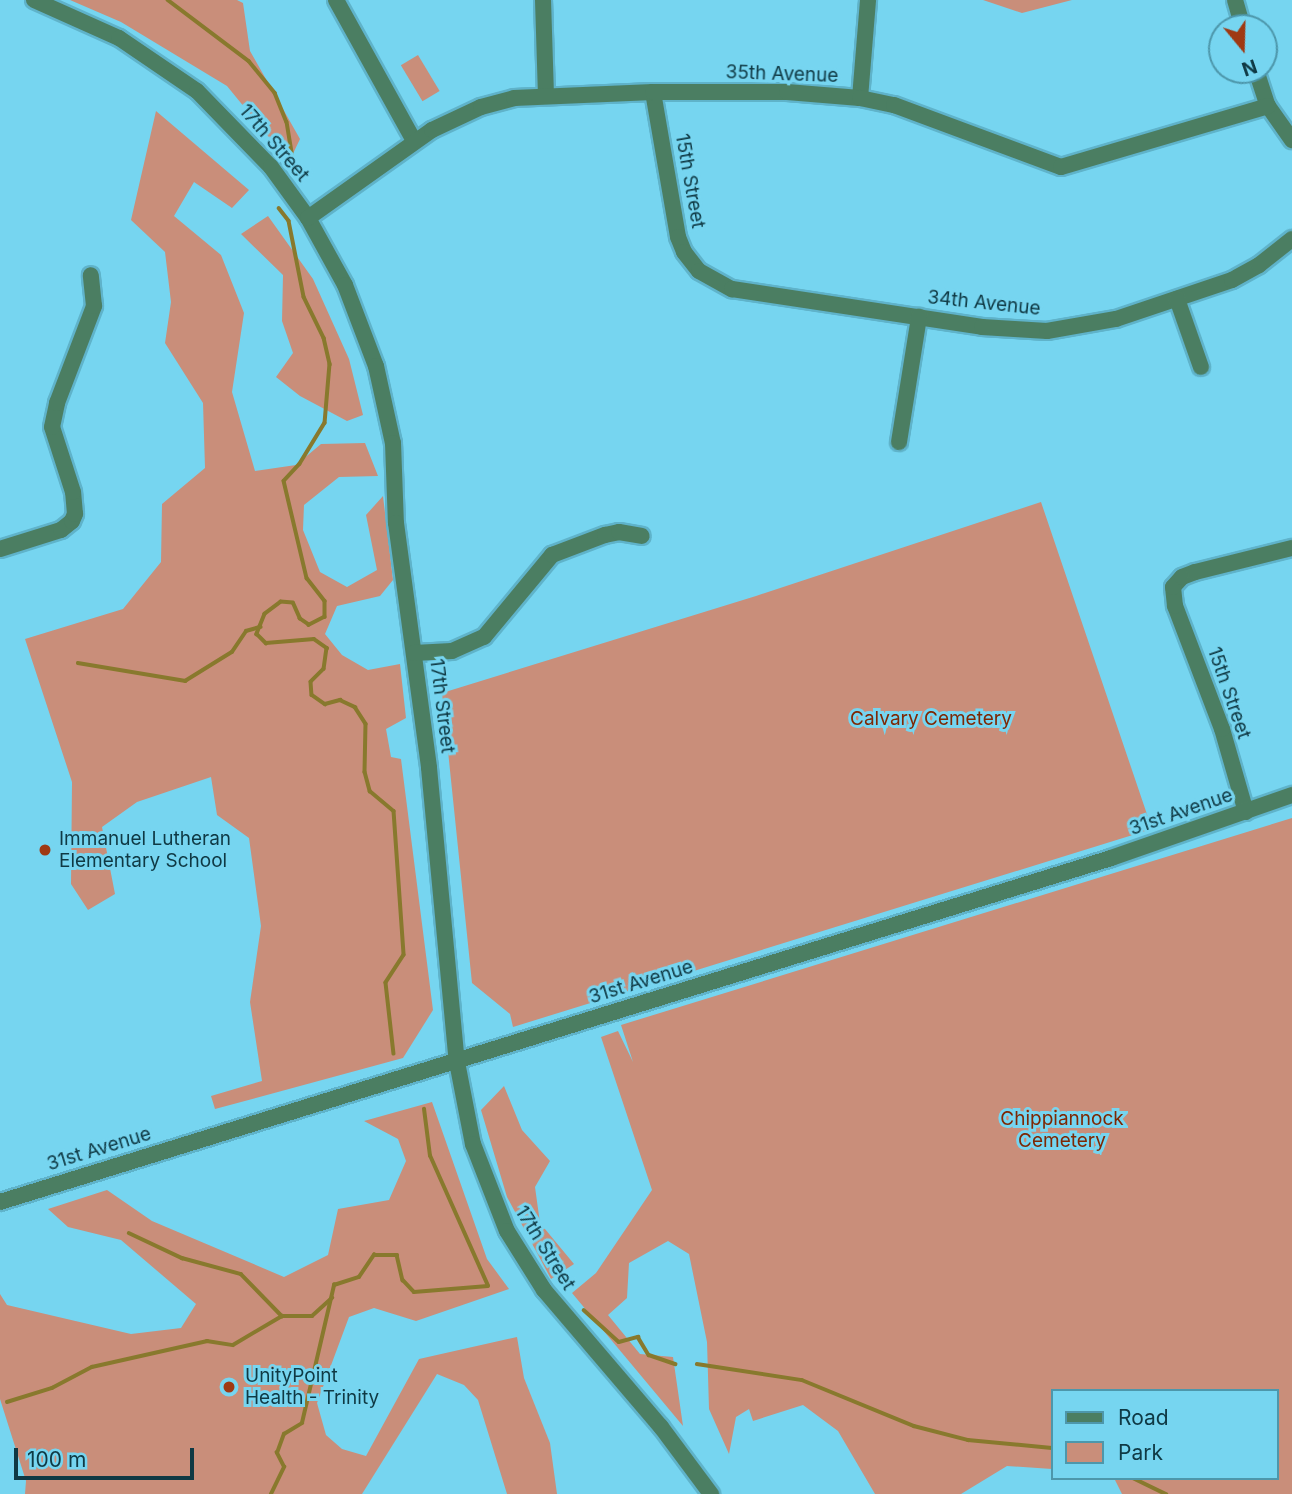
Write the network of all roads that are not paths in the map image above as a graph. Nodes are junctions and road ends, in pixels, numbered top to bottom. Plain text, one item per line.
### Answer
1 (34, 0) edge
2 (336, 0) edge
3 (543, 0) edge
4 (868, 0) edge
5 (1261, 84) edge
6 (653, 92) junction
7 (546, 95) junction
8 (860, 98) junction
9 (1268, 106) junction
10 (1292, 140) edge
11 (414, 141) junction
12 (308, 218) junction
13 (1292, 239) edge
14 (699, 271) joint
15 (91, 275) dead end
16 (1177, 299) junction
17 (919, 317) junction
18 (1200, 367) dead end
19 (899, 442) dead end
20 (642, 536) dead end
21 (1292, 548) edge
22 (0, 549) edge
23 (415, 653) junction
24 (1292, 795) edge
25 (1246, 812) junction
26 (457, 1062) junction
27 (0, 1202) edge
28 (711, 1494) edge

1 - 12 street, 17th Street
2 - 11 street
3 - 7 street
4 - 8 street
5 - 9 street
6 - 7 street, 35th Avenue
6 - 8 street, 35th Avenue
6 - 14 street, 15th Street
7 - 11 street, 35th Avenue
8 - 9 street, 35th Avenue
9 - 10 street
11 - 12 street, 35th Avenue
12 - 23 street, 17th Street
13 - 16 street, 34th Avenue
14 - 17 street, 34th Avenue
15 - 22 street
16 - 17 street, 34th Avenue
16 - 18 street
17 - 19 street
20 - 23 street
21 - 25 street, 15th Street
23 - 26 street, 17th Street
24 - 25 street, 31st Avenue
25 - 26 street, 31st Avenue
26 - 27 street, 31st Avenue
26 - 28 street, 17th Street

